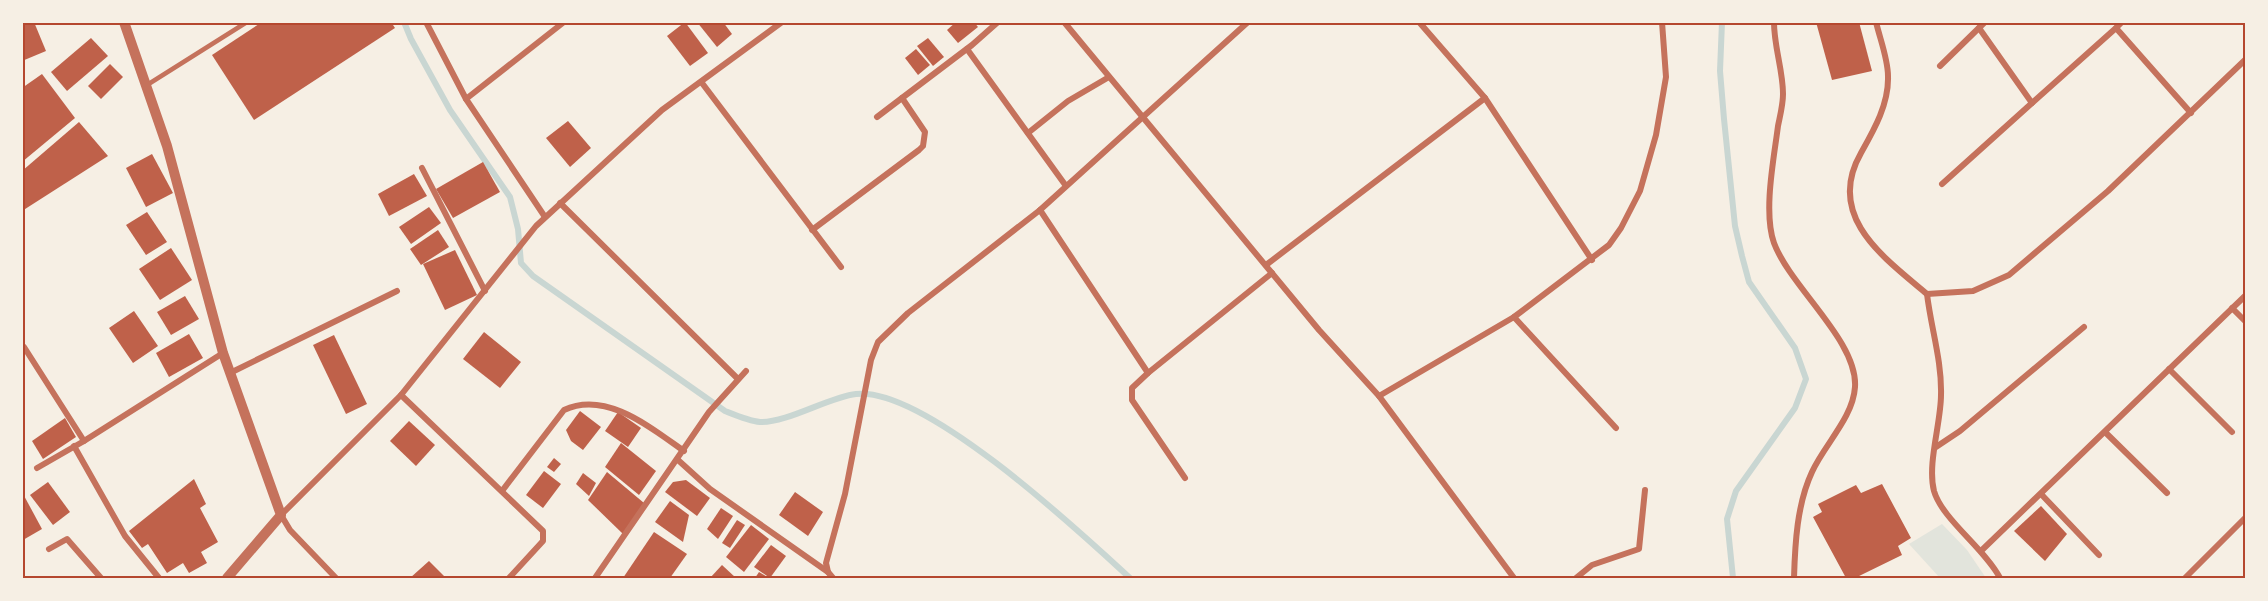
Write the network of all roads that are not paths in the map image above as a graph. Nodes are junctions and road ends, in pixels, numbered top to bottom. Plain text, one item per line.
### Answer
1 (124, 22) edge
2 (247, 22) edge
3 (426, 22) edge
4 (564, 22) edge
5 (782, 22) edge
6 (998, 22) edge
7 (1064, 22) edge
8 (1248, 22) edge
9 (1419, 22) edge
10 (1662, 22) edge
11 (1774, 22) edge
12 (1876, 22) edge
13 (1985, 22) edge
14 (2122, 22) edge
15 (1979, 28) junction
16 (2116, 28) junction
17 (967, 49) junction
18 (2246, 59) edge
19 (1940, 66) dead end
20 (1109, 77) junction
21 (702, 83) junction
22 (147, 85) junction
23 (902, 98) junction
24 (1485, 98) junction
25 (466, 99) junction
26 (2032, 103) junction
27 (2191, 113) junction
28 (877, 117) dead end
29 (1143, 118) junction
30 (1028, 133) junction
31 (422, 168) dead end
32 (1942, 184) dead end
33 (1066, 186) junction
34 (560, 203) junction
35 (1040, 210) junction
36 (545, 217) junction
37 (812, 230) junction
38 (1592, 260) junction
39 (1266, 265) junction
40 (841, 267) dead end
41 (1272, 273) junction
42 (397, 291) dead end
43 (485, 291) junction
44 (1927, 294) junction
45 (2246, 295) edge
46 (2232, 308) junction
47 (1514, 317) junction
48 (2246, 322) edge
49 (2084, 327) dead end
50 (24, 347) dead end
51 (223, 353) junction
52 (2169, 369) junction
53 (746, 371) dead end
54 (230, 373) junction
55 (1149, 373) junction
56 (738, 379) junction
57 (401, 395) junction
58 (1379, 396) junction
59 (1616, 428) dead end
60 (2104, 432) junction
61 (2232, 432) dead end
62 (84, 441) junction
63 (74, 446) junction
64 (1936, 447) junction
65 (684, 451) junction
66 (678, 460) junction
67 (37, 468) dead end
68 (1185, 478) dead end
69 (1645, 490) dead end
70 (502, 491) junction
71 (2167, 492) dead end
72 (2041, 494) junction
73 (281, 515) junction
74 (2246, 517) edge
75 (49, 549) dead end
76 (1982, 550) junction
77 (2099, 555) dead end
78 (828, 572) junction
79 (101, 579) edge
80 (159, 579) edge
81 (227, 579) edge
82 (336, 579) edge
83 (509, 579) edge
84 (595, 579) edge
85 (833, 579) edge
86 (1514, 579) edge
87 (1576, 579) edge
88 (1794, 579) edge
89 (2000, 579) edge
90 (2185, 579) edge

1 - 22 street
2 - 22 lane
3 - 25 street
4 - 25 street
5 - 21 street
6 - 17 street
7 - 20 street
8 - 29 street
9 - 24 street
10 - 38 street
11 - 88 street
12 - 44 street
13 - 15 street
14 - 16 street
15 - 19 street
15 - 26 street
16 - 26 street
16 - 27 street
17 - 23 street
17 - 30 street
18 - 27 street
20 - 29 street
20 - 30 street
21 - 34 street
21 - 37 street
22 - 51 street
23 - 28 street
23 - 37 street
24 - 38 street
24 - 39 street
25 - 36 street
26 - 32 street
27 - 44 street
29 - 33 street
29 - 39 street
30 - 33 street
31 - 43 street
33 - 35 street
34 - 36 street
34 - 56 street
35 - 55 street
35 - 78 street
36 - 43 street
37 - 40 street
38 - 47 street
39 - 41 street
41 - 55 street
41 - 58 street
42 - 54 street
43 - 57 street
44 - 64 street
45 - 46 street
46 - 48 street
46 - 52 street
47 - 58 street
47 - 59 street
49 - 64 street
50 - 62 street
51 - 54 street
51 - 62 street
52 - 60 street
52 - 61 street
53 - 56 street
54 - 73 street
55 - 68 street
56 - 65 street
57 - 70 street
57 - 73 street
58 - 86 street
60 - 71 street
60 - 72 street
62 - 63 street
63 - 67 street
63 - 80 street
64 - 76 street
65 - 66 street
65 - 70 street
66 - 78 street
66 - 84 street
69 - 87 street
70 - 83 street
72 - 76 street
72 - 77 street
73 - 81 street
73 - 82 street
74 - 90 street
75 - 79 street
76 - 89 street
78 - 85 street

